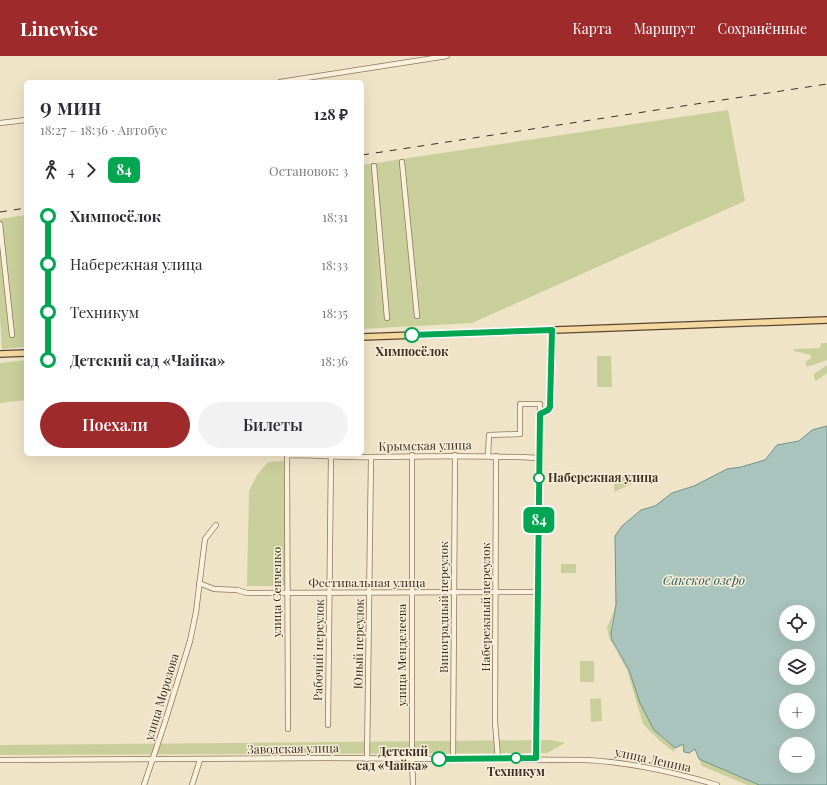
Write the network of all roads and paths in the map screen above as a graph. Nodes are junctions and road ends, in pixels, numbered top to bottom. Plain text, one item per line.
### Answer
1 (447, 56) edge
2 (293, 80) edge
3 (24, 120) edge
4 (0, 124) edge
5 (402, 162) dead end
6 (374, 166) dead end
7 (0, 224) edge
8 (417, 316) dead end
9 (387, 318) dead end
10 (827, 320) edge
11 (552, 330) junction
12 (12, 335) dead end
13 (364, 337) edge
14 (24, 353) edge
15 (1, 354) edge
16 (540, 414) junction
17 (412, 455) junction
18 (455, 455) junction
19 (287, 456) edge
20 (331, 456) edge
21 (351, 456) edge
22 (488, 456) junction
23 (496, 456) junction
24 (371, 457) junction
25 (540, 458) junction
26 (216, 525) dead end
27 (199, 583) junction
28 (370, 592) junction
29 (412, 592) junction
30 (454, 592) junction
31 (496, 592) junction
32 (537, 592) junction
33 (287, 593) junction
34 (330, 593) junction
35 (328, 725) dead end
36 (288, 729) dead end
37 (412, 758) junction
38 (536, 758) junction
39 (367, 759) junction
40 (453, 759) junction
41 (498, 759) junction
42 (0, 760) edge
43 (152, 760) junction
44 (200, 760) junction
45 (585, 760) joint
46 (144, 785) edge
47 (192, 785) edge
48 (413, 785) edge
49 (717, 785) edge

1 - 2 street
3 - 4 street
5 - 8 street
6 - 9 street
7 - 12 street
10 - 11 main road
11 - 13 main road
11 - 16 street
14 - 15 main road
16 - 22 street
16 - 25 street
17 - 18 street, Крымская улица
17 - 24 street, Крымская улица
17 - 29 street, улица Менделеева
18 - 22 street, Крымская улица
18 - 30 street, Виноградный переулок
19 - 33 street, улица Сенченко
20 - 34 street, Рабочий переулок
21 - 24 street, Крымская улица
22 - 23 street, Крымская улица
23 - 25 street, Крымская улица
23 - 31 street, Набережный переулок
24 - 28 street, Юный переулок
25 - 32 street
26 - 27 street, улица Морозова
27 - 33 street, Фестивальная улица
27 - 43 street, улица Морозова
28 - 29 street, Фестивальная улица
28 - 34 street, Фестивальная улица
28 - 39 street, Юный переулок
29 - 30 street, Фестивальная улица
29 - 37 street, улица Менделеева
30 - 31 street, Фестивальная улица
30 - 40 street, Виноградный переулок
31 - 32 street, Фестивальная улица
31 - 41 street, Набережный переулок
32 - 38 street
33 - 34 street, Фестивальная улица
33 - 36 street, улица Сенченко
34 - 35 street, Рабочий переулок
37 - 39 street, Заводская улица
37 - 40 street, Заводская улица
37 - 48 street, улица Менделеева
38 - 41 street, Заводская улица
38 - 45 street, Заводская улица
39 - 44 street, Заводская улица
40 - 41 street, Заводская улица
42 - 43 street, Заводская улица
43 - 44 street, Заводская улица
43 - 46 street, улица Морозова
44 - 47 street
45 - 49 street, улица Ленина

